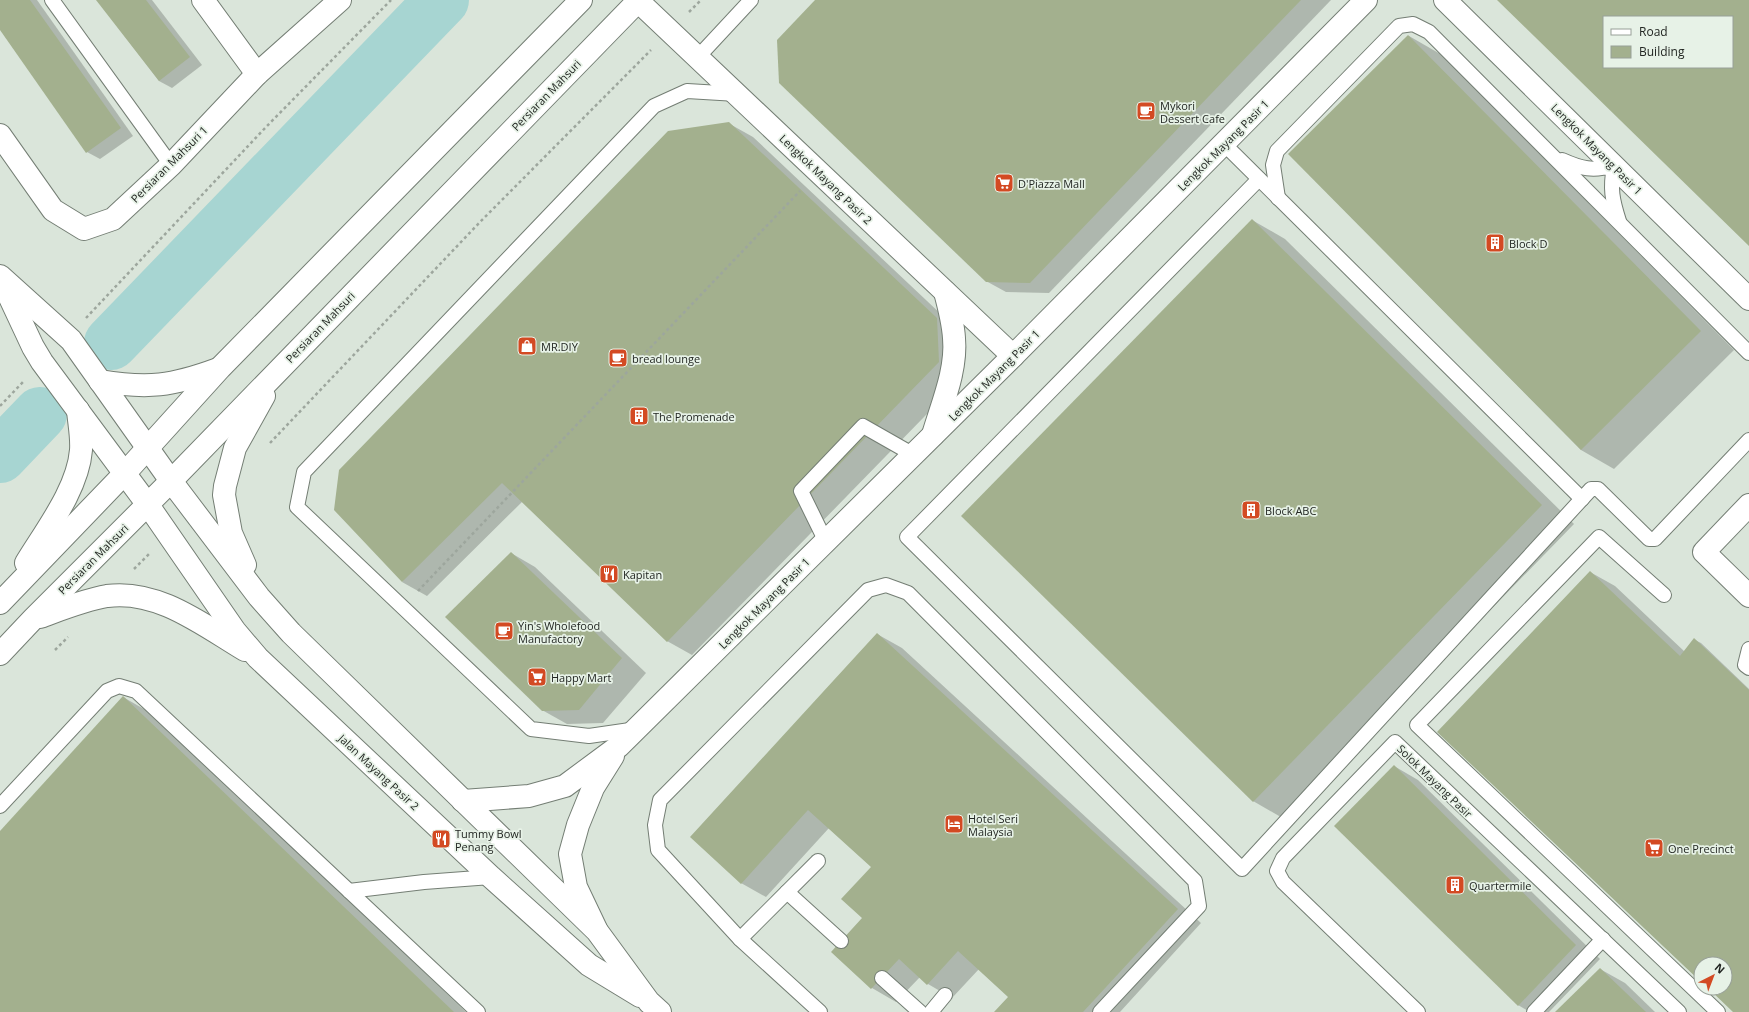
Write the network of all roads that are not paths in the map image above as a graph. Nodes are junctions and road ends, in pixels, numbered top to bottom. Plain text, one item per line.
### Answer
1 (52, 0) edge
2 (204, 0) edge
3 (340, 0) edge
4 (582, 0) edge
5 (639, 0) edge
6 (751, 0) edge
7 (1366, 0) edge
8 (1445, 0) edge
9 (698, 57) junction
10 (256, 74) junction
11 (737, 94) junction
12 (0, 135) edge
13 (1224, 144) junction
14 (1552, 155) junction
15 (171, 165) junction
16 (1614, 166) junction
17 (1259, 179) junction
18 (1278, 198) junction
19 (1620, 223) junction
20 (0, 277) edge
21 (945, 292) junction
22 (1749, 298) edge
23 (1749, 353) edge
24 (1013, 356) junction
25 (281, 367) junction
26 (220, 368) junction
27 (100, 381) junction
28 (78, 410) junction
29 (932, 437) junction
30 (1749, 440) edge
31 (148, 447) junction
32 (914, 455) junction
33 (125, 473) junction
34 (171, 481) junction
35 (1582, 499) junction
36 (148, 505) junction
37 (1749, 505) edge
38 (826, 542) junction
39 (1747, 589) edge
40 (1664, 595) dead end
41 (259, 597) junction
42 (2, 601) edge
43 (33, 619) junction
44 (1749, 649) edge
45 (0, 654) edge
46 (258, 658) junction
47 (1749, 668) edge
48 (638, 728) junction
49 (619, 746) junction
50 (463, 801) junction
51 (0, 806) edge
52 (818, 861) dead end
53 (491, 878) junction
54 (349, 891) junction
55 (787, 892) junction
56 (597, 931) junction
57 (740, 939) junction
58 (1603, 939) junction
59 (841, 941) dead end
60 (882, 978) dead end
61 (945, 995) dead end
62 (654, 1007) edge
63 (478, 1012) edge
64 (820, 1012) edge
65 (920, 1012) edge
66 (931, 1012) edge
67 (1100, 1012) edge
68 (1418, 1012) edge
69 (1534, 1012) edge
70 (1679, 1012) edge
71 (1718, 1012) edge

1 - 15 lane
2 - 10 street
3 - 10 street, Persiaran Mahsuri 1
4 - 26 street
5 - 9 street, Lengkok Mayang Pasir 2
5 - 25 street, Persiaran Mahsuri
6 - 9 lane
7 - 13 street, Lengkok Mayang Pasir 1
8 - 16 street, Lengkok Mayang Pasir 1
9 - 11 street, Lengkok Mayang Pasir 2
10 - 15 street, Persiaran Mahsuri 1
11 - 21 street, Lengkok Mayang Pasir 2
11 - 48 lane
12 - 15 street, Persiaran Mahsuri 1
13 - 17 lane
13 - 24 street, Lengkok Mayang Pasir 1
14 - 16 lane
14 - 18 lane
14 - 19 lane
16 - 19 lane
16 - 22 street, Lengkok Mayang Pasir 1
17 - 18 lane
17 - 35 lane
18 - 35 lane
19 - 23 lane
20 - 27 street
20 - 28 street
21 - 24 street, Lengkok Mayang Pasir 2
21 - 29 street
24 - 29 street, Lengkok Mayang Pasir 1
25 - 34 street, Persiaran Mahsuri
25 - 41 street
26 - 27 street
26 - 31 street
27 - 31 street
28 - 33 street
28 - 42 street
29 - 32 street, Lengkok Mayang Pasir 1
30 - 35 lane
31 - 33 street
31 - 34 street, Jalan Mayang Pasir 2
32 - 38 street, Lengkok Mayang Pasir 1
32 - 38 lane
33 - 36 street, Jalan Mayang Pasir 2
33 - 42 street
34 - 36 street, Persiaran Mahsuri
34 - 41 street, Jalan Mayang Pasir 2
36 - 43 street, Persiaran Mahsuri
36 - 46 street, Jalan Mayang Pasir 2
37 - 39 street
38 - 48 street, Lengkok Mayang Pasir 1
40 - 71 lane
41 - 50 street, Jalan Mayang Pasir 2
43 - 45 street, Persiaran Mahsuri
43 - 46 street
44 - 47 lane
46 - 53 street, Jalan Mayang Pasir 2
48 - 49 street, Lengkok Mayang Pasir 1
49 - 50 street, Lengkok Mayang Pasir 1
49 - 56 street, Lengkok Mayang Pasir 1
50 - 56 street, Jalan Mayang Pasir 2
51 - 54 lane
52 - 55 lane
53 - 54 lane
53 - 62 street, Jalan Mayang Pasir 2
54 - 63 lane
55 - 57 lane
55 - 59 lane
56 - 62 street, Jalan Mayang Pasir 2
57 - 64 lane
57 - 67 lane
58 - 68 lane, Solok Mayang Pasir
58 - 69 lane
58 - 70 lane, Solok Mayang Pasir
60 - 65 lane
61 - 66 lane

